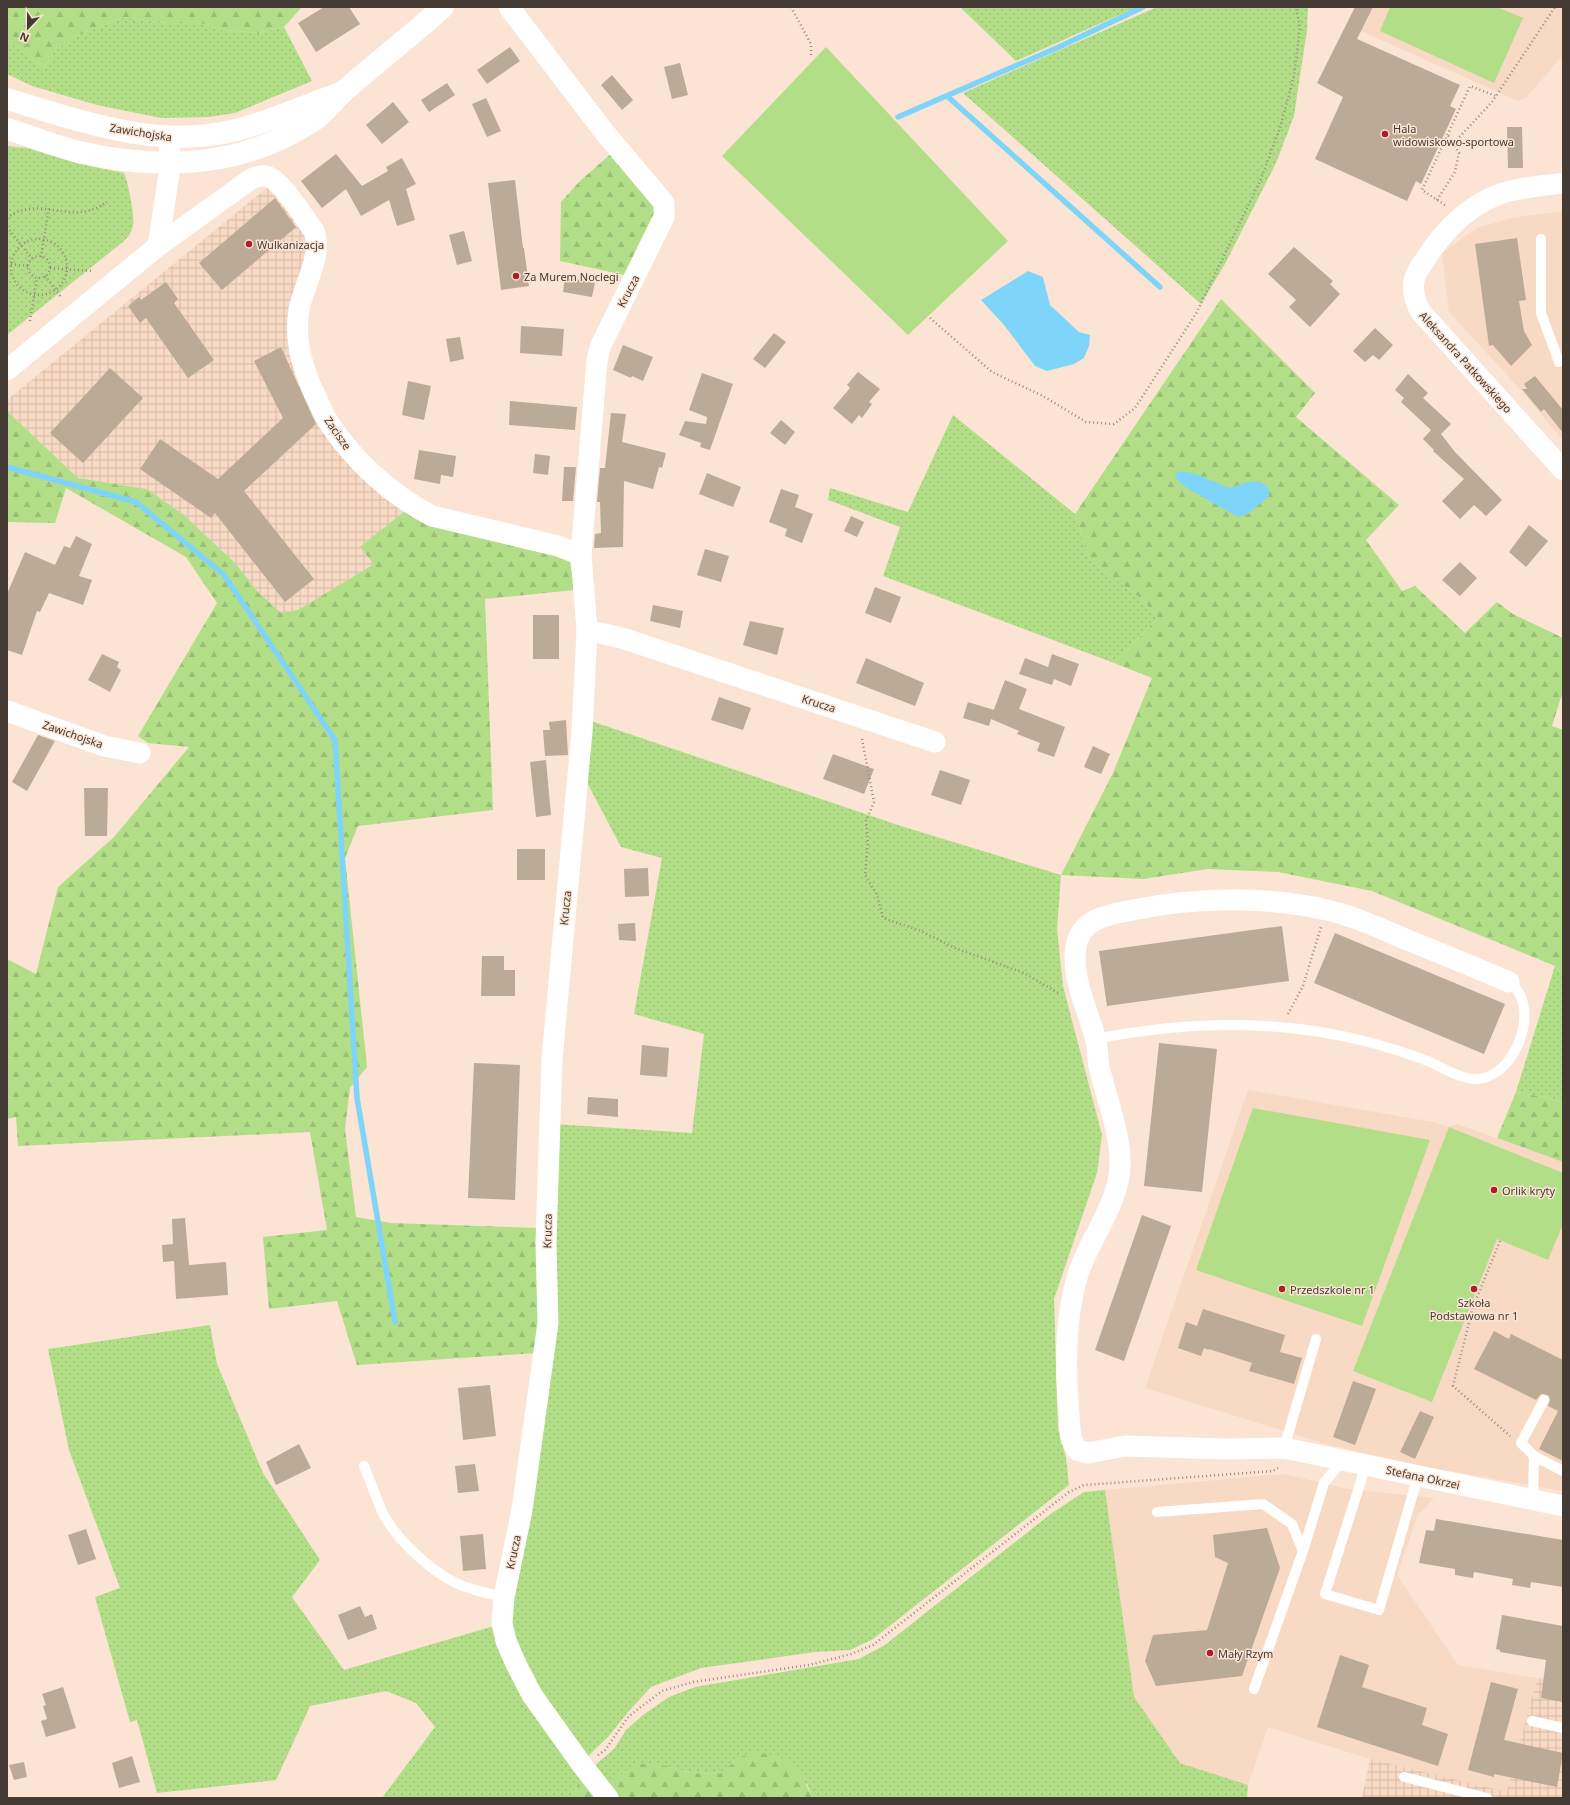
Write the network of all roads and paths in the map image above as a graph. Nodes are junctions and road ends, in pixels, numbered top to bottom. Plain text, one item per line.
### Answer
1 (443, 7) edge
2 (510, 7) edge
3 (791, 7) edge
4 (1296, 7) edge
5 (1556, 7) edge
6 (811, 56) dead end
7 (343, 92) junction
8 (1496, 96) junction
9 (13, 98) edge
10 (7, 129) edge
11 (1448, 135) junction
12 (7, 136) edge
13 (31, 136) junction
14 (170, 137) junction
15 (1454, 143) junction
16 (170, 163) junction
17 (1563, 183) edge
18 (1438, 200) junction
19 (107, 202) dead end
20 (49, 208) junction
21 (1462, 217) junction
22 (7, 218) edge
23 (7, 227) edge
24 (1541, 239) dead end
25 (44, 240) junction
26 (22, 245) junction
27 (158, 246) junction
28 (41, 257) junction
29 (32, 259) junction
30 (7, 264) edge
31 (11, 265) junction
32 (29, 266) junction
33 (50, 268) junction
34 (68, 269) junction
35 (92, 271) dead end
36 (45, 276) junction
37 (37, 278) junction
38 (56, 290) junction
39 (34, 296) junction
40 (61, 297) dead end
41 (930, 318) dead end
42 (30, 321) dead end
43 (1563, 361) edge
44 (7, 370) edge
45 (1563, 470) edge
46 (581, 555) junction
47 (587, 630) junction
48 (7, 711) edge
49 (860, 717) junction
50 (935, 742) dead end
51 (140, 753) dead end
52 (1326, 910) junction
53 (1509, 982) joint
54 (1086, 1010) junction
55 (1281, 1027) junction
56 (1096, 1039) junction
57 (1500, 1241) dead end
58 (1316, 1339) dead end
59 (1544, 1400) dead end
60 (1521, 1442) junction
61 (1291, 1450) junction
62 (1534, 1456) junction
63 (1343, 1460) junction
64 (1366, 1465) junction
65 (364, 1466) dead end
66 (1563, 1471) edge
67 (1418, 1476) junction
68 (1533, 1500) junction
69 (1563, 1506) edge
70 (1157, 1512) dead end
71 (1303, 1551) junction
72 (504, 1597) junction
73 (1254, 1689) dead end
74 (1532, 1721) dead end
75 (1563, 1728) edge
76 (582, 1765) junction
77 (1404, 1777) dead end
78 (608, 1798) edge
79 (1487, 1798) edge

1 - 7 street, Zawichojska
2 - 46 street, Krucza
3 - 6 path
4 - 41 path
5 - 8 path
7 - 14 street, Zawichojska
7 - 16 street, Zawichojska
8 - 11 path
8 - 15 path
9 - 14 street, Zawichojska
10 - 13 street, Zawichojska
11 - 15 path
11 - 18 path
12 - 13 street, Zawichojska
13 - 16 street, Zawichojska
14 - 16 street
15 - 18 path
16 - 27 street
17 - 21 street, Aleksandra Patkowskiego
18 - 21 path
19 - 20 path
20 - 22 path
20 - 25 path
21 - 45 street, Aleksandra Patkowskiego
23 - 26 path
24 - 43 lane
25 - 26 path
25 - 28 path
25 - 34 path
26 - 29 path
26 - 31 path
27 - 44 street
27 - 46 street, Zacisze
28 - 29 path
28 - 33 path
29 - 32 path
30 - 31 path
31 - 32 path
31 - 39 path
32 - 37 path
33 - 34 path
33 - 36 path
34 - 35 path
34 - 38 path
36 - 37 path
36 - 38 path
37 - 39 path
38 - 39 path
38 - 40 path
39 - 42 path
46 - 47 street, Krucza
47 - 49 street, Krucza
47 - 72 street, Krucza
48 - 51 street, Zawichojska
49 - 50 street, Krucza
49 - 54 path
52 - 53 street, Stefana Okrzei
52 - 54 street, Stefana Okrzei
52 - 55 path
53 - 55 lane
54 - 56 street, Stefana Okrzei
55 - 56 lane
56 - 61 street, Stefana Okrzei
57 - 60 path
58 - 61 lane
59 - 60 lane
60 - 62 lane
61 - 63 street, Stefana Okrzei
61 - 76 path
62 - 66 lane
62 - 68 lane
63 - 64 street, Stefana Okrzei
63 - 71 lane
64 - 67 street, Stefana Okrzei
64 - 67 lane
65 - 72 lane
67 - 68 street, Stefana Okrzei
68 - 69 street, Stefana Okrzei
70 - 71 lane
71 - 73 lane
72 - 76 street, Krucza
74 - 75 lane
76 - 78 street, Krucza
77 - 79 lane

